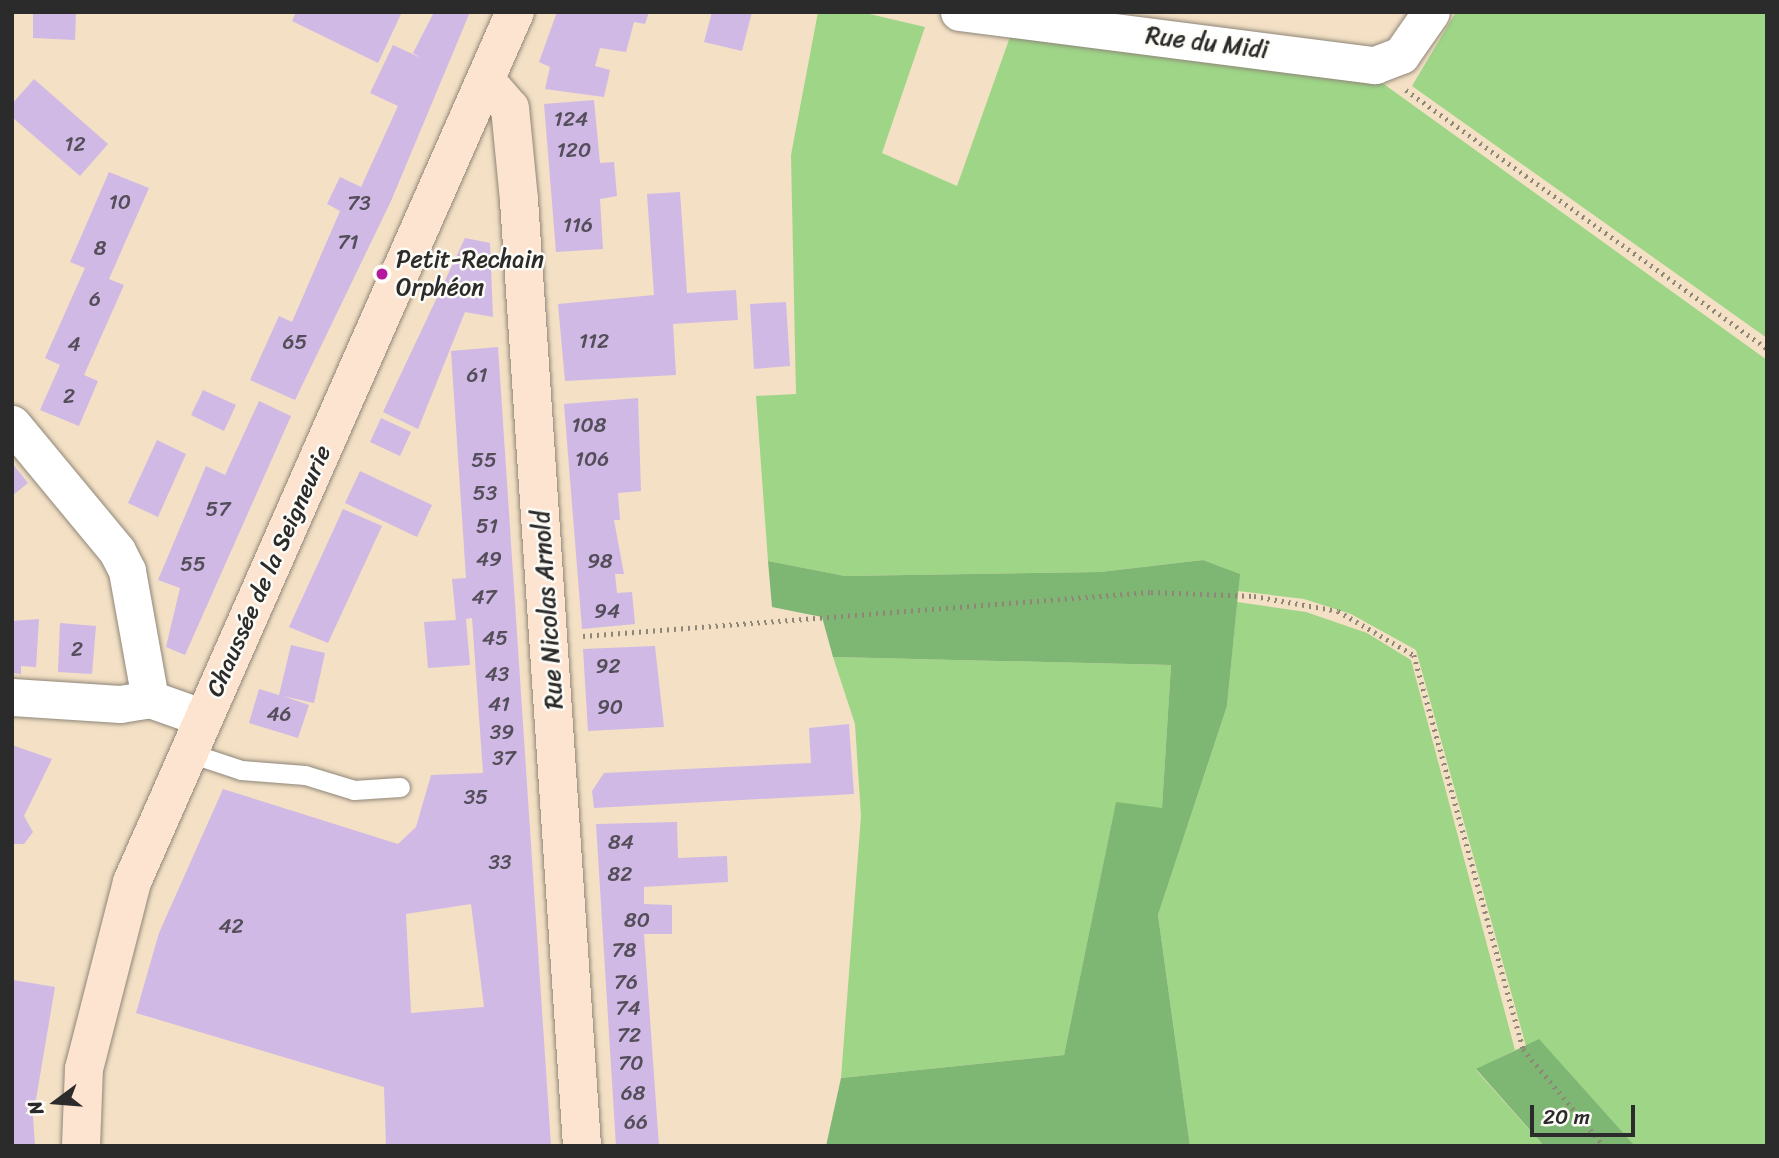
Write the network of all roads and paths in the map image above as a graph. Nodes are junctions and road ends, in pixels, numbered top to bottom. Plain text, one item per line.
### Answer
1 (514, 12) edge
2 (958, 12) edge
3 (1431, 12) edge
4 (1375, 65) junction
5 (488, 83) junction
6 (1767, 348) edge
7 (12, 424) edge
8 (551, 639) junction
9 (12, 697) edge
10 (150, 699) junction
11 (204, 718) junction
12 (190, 753) junction
13 (400, 787) dead end
14 (81, 1146) edge
15 (582, 1146) edge
16 (1604, 1146) edge

1 - 5 main road, Chaussée de la Seigneurie
2 - 4 street, Rue du Midi
3 - 4 street
4 - 6 path
5 - 8 main road, Rue Nicolas Arnold
5 - 11 main road, Chaussée de la Seigneurie
7 - 10 street
8 - 15 main road, Rue Nicolas Arnold
8 - 16 path
9 - 10 street
10 - 11 street
11 - 12 main road, Chaussée de la Seigneurie
12 - 13 lane
12 - 14 main road, Chaussée de la Seigneurie

